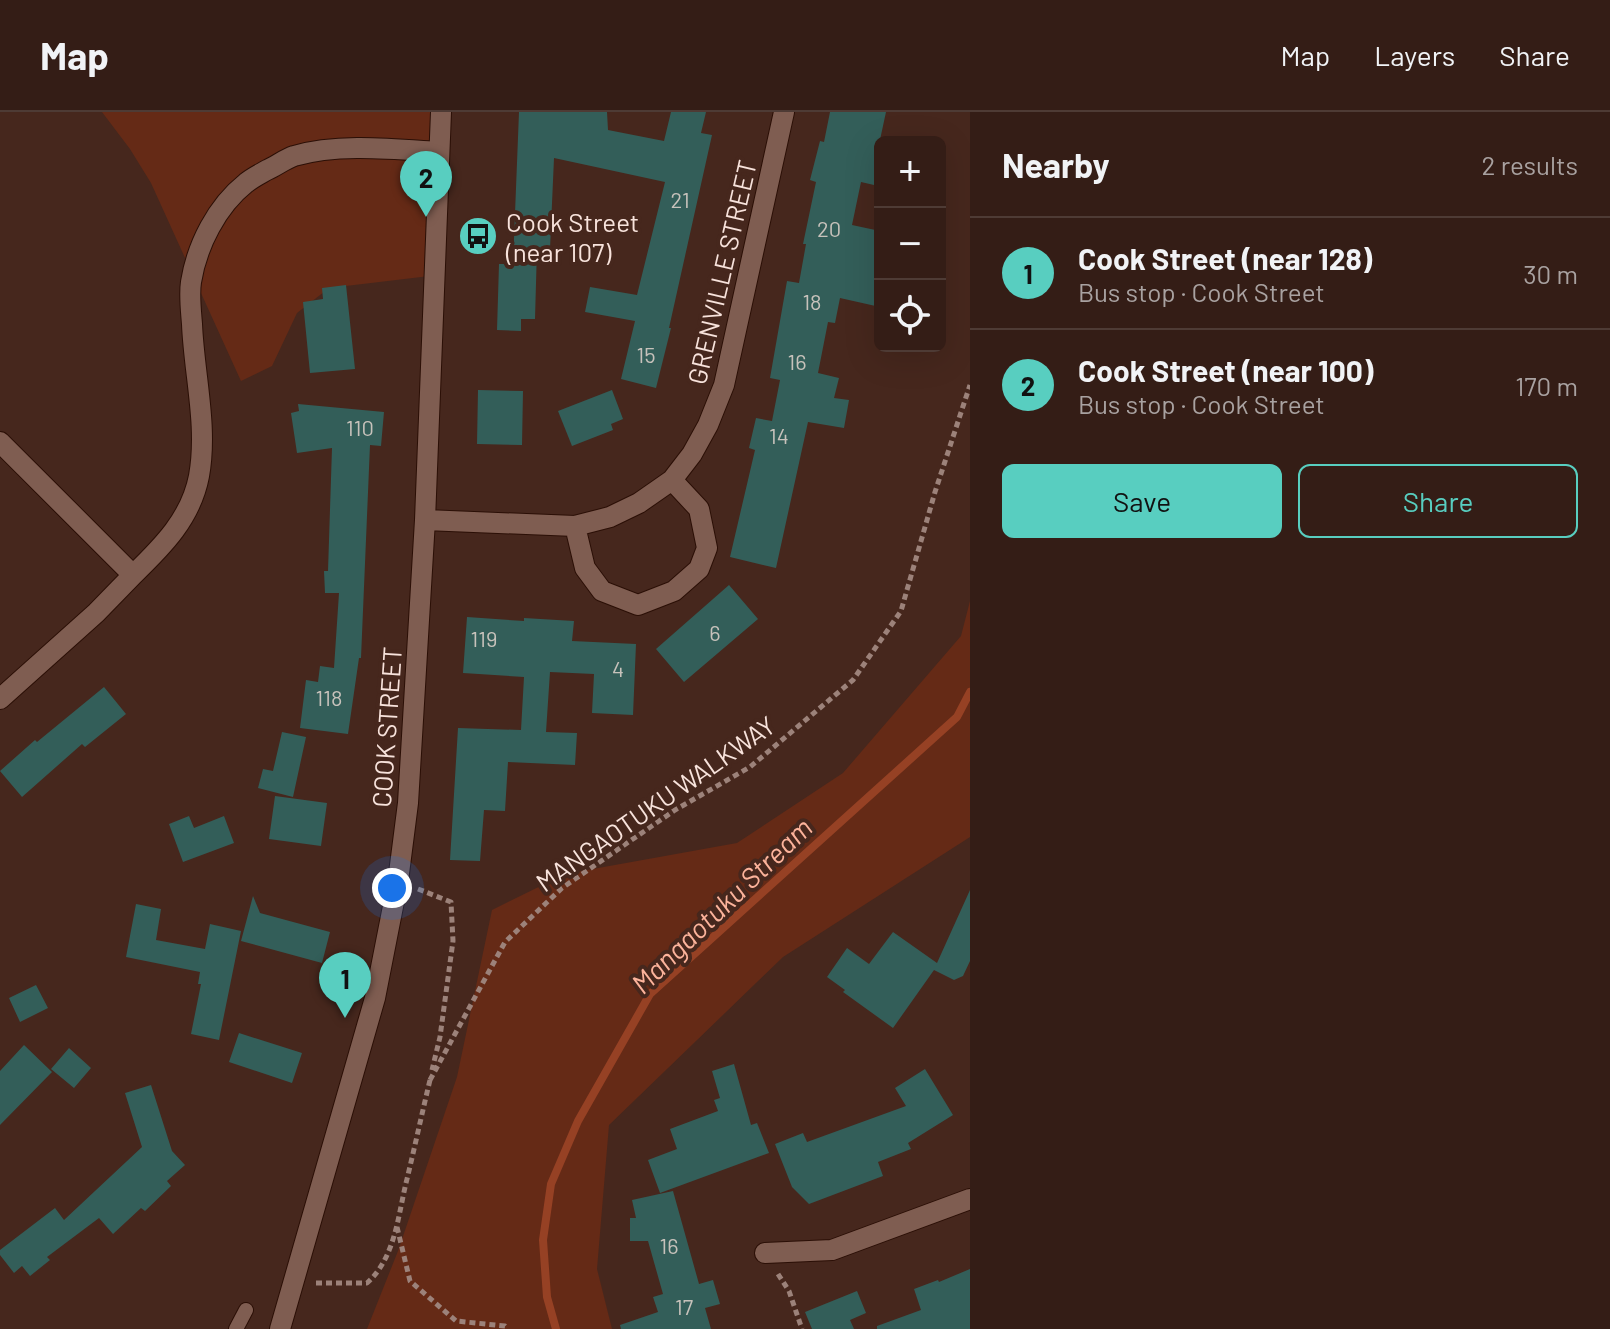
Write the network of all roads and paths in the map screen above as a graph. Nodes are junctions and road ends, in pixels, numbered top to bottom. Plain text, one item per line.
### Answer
1 (441, 112) edge
2 (784, 112) edge
3 (439, 152) junction
4 (970, 385) edge
5 (0, 442) edge
6 (672, 480) junction
7 (425, 520) junction
8 (575, 526) junction
9 (133, 575) junction
10 (0, 699) edge
11 (398, 881) junction
12 (430, 1080) junction
13 (970, 1199) edge
14 (397, 1226) junction
15 (765, 1253) joint
16 (295, 1283) junction
17 (246, 1310) dead end
18 (236, 1329) edge
19 (280, 1329) edge
20 (508, 1329) edge
21 (802, 1329) edge

1 - 3 street, COOK STREET
2 - 6 street, GRENVILLE STREET
3 - 7 street, COOK STREET
3 - 9 street
4 - 12 path, MANGAOTUKU WALKWAY
5 - 9 street
6 - 8 street, GRENVILLE STREET
6 - 8 street
7 - 8 street, GRENVILLE STREET
7 - 11 street, COOK STREET
9 - 10 street
11 - 12 path, MANGAOTUKU WALKWAY
11 - 16 street, COOK STREET
12 - 14 path, MANGAOTUKU WALKWAY
13 - 15 street
14 - 16 path, MANGAOTUKU WALKWAY
14 - 20 path, MANGAOTUKU WALKWAY
15 - 21 path
16 - 19 street, COOK STREET
17 - 18 lane

